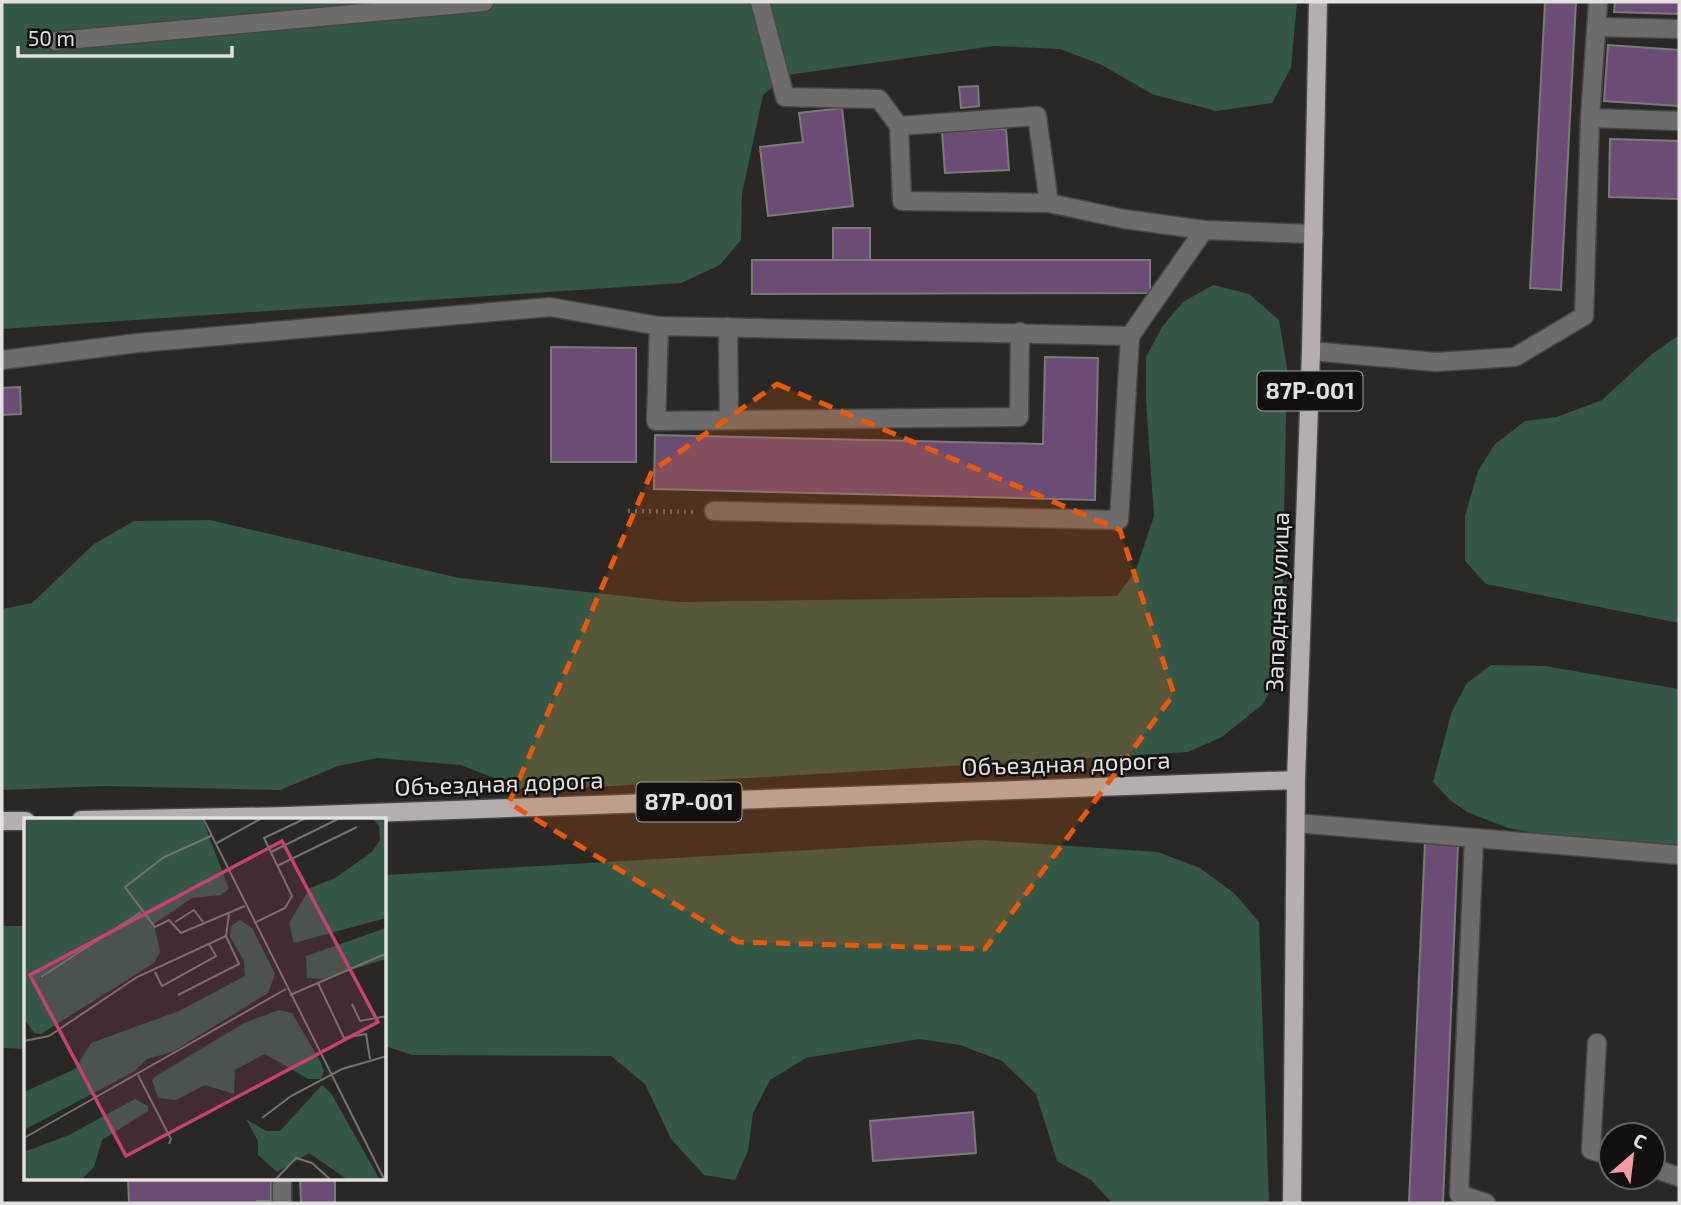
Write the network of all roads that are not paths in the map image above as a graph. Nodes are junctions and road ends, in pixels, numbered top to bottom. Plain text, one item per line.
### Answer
1 (484, 2) edge
2 (760, 2) edge
3 (1318, 2) edge
4 (1598, 2) edge
5 (1598, 27) junction
6 (1679, 29) edge
7 (56, 41) dead end
8 (1590, 118) junction
9 (1679, 121) edge
10 (899, 125) junction
11 (1049, 203) junction
12 (1204, 230) junction
13 (1314, 234) junction
14 (659, 326) junction
15 (728, 327) junction
16 (1020, 332) junction
17 (1130, 336) junction
18 (1311, 351) junction
19 (2, 360) edge
20 (729, 420) junction
21 (714, 511) road end
22 (1296, 780) junction
23 (287, 818) edge
24 (2, 821) edge
25 (24, 821) edge
26 (1296, 823) junction
27 (1474, 838) junction
28 (1679, 855) edge
29 (1597, 1043) dead end
30 (1597, 1152) edge
31 (282, 1180) edge
32 (282, 1203) edge
33 (1292, 1203) edge
34 (1486, 1203) edge

1 - 7 street
2 - 10 street
3 - 13 main road, Западная улица / 87Р-001
4 - 5 street
5 - 6 street
5 - 8 street
8 - 9 street
8 - 18 street
10 - 11 street
10 - 11 street
11 - 12 street
12 - 13 street
12 - 17 street
13 - 18 main road, Западная улица / 87Р-001
14 - 15 street
14 - 19 street
14 - 20 street
15 - 16 street
15 - 20 street
16 - 17 street
16 - 20 street
17 - 21 street
18 - 22 main road, Западная улица / 87Р-001
22 - 23 main road, Объездная дорога / 87Р-001
22 - 26 main road, Западная улица
24 - 25 main road
26 - 27 street
26 - 33 main road, Западная улица
27 - 28 street
27 - 34 street
29 - 30 street
31 - 32 street

